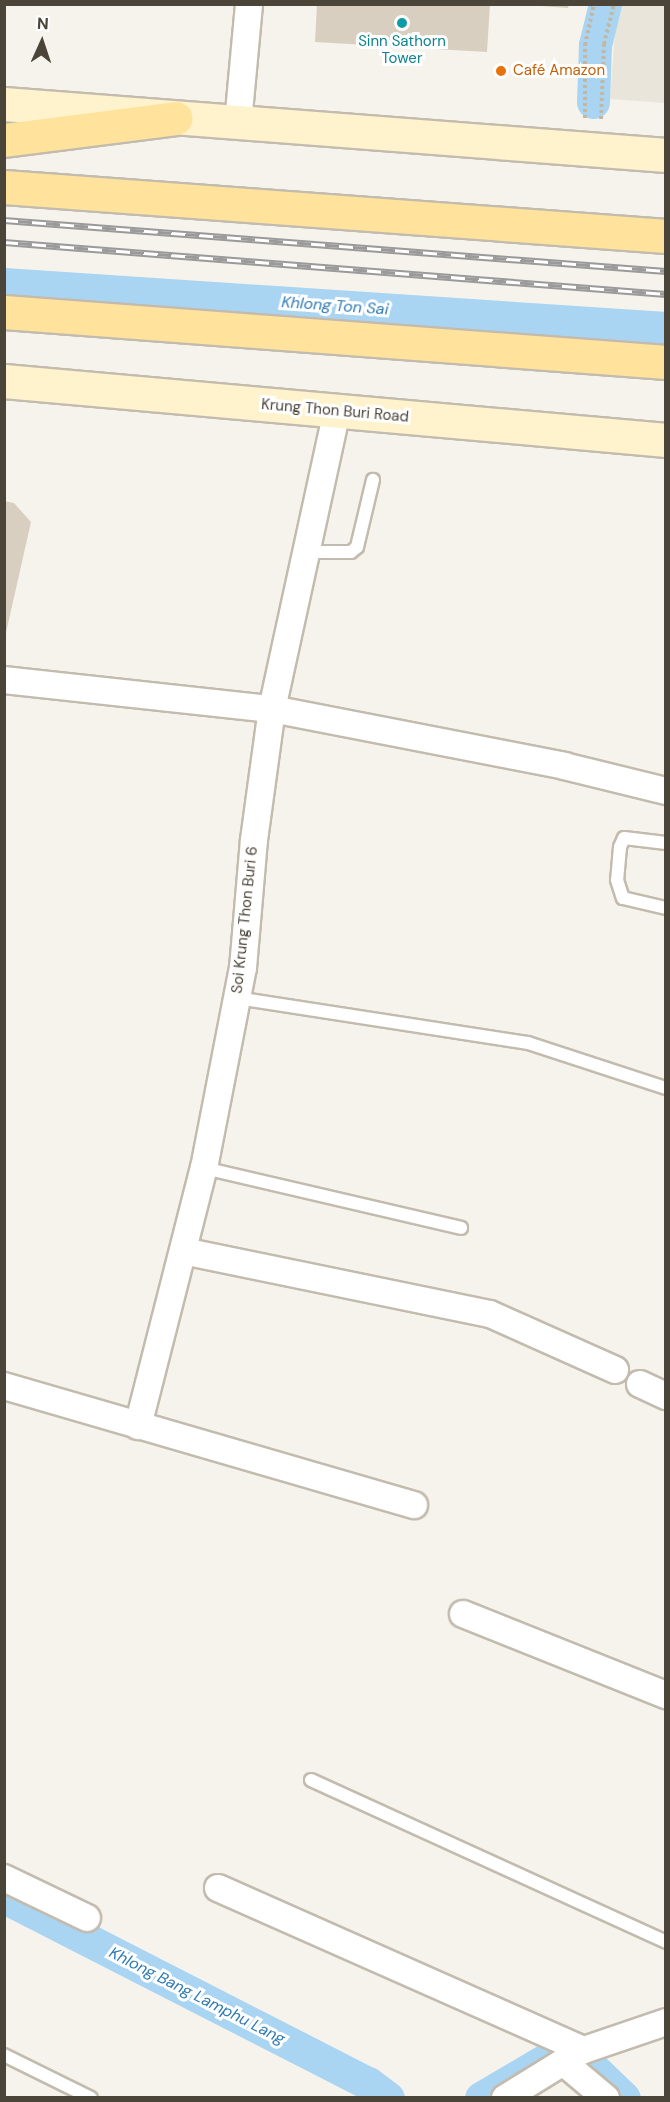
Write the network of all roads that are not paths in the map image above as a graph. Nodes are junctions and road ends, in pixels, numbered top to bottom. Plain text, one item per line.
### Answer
1 (249, 4) edge
2 (4, 104) edge
3 (176, 118) junction
4 (238, 123) junction
5 (4, 140) edge
6 (666, 155) edge
7 (4, 187) edge
8 (666, 236) edge
9 (4, 312) edge
10 (666, 362) edge
11 (4, 381) edge
12 (337, 411) junction
13 (666, 440) edge
14 (373, 480) dead end
15 (304, 552) junction
16 (4, 680) edge
17 (272, 709) junction
18 (666, 791) edge
19 (666, 843) edge
20 (666, 908) edge
21 (237, 998) junction
22 (666, 1088) edge
23 (204, 1168) junction
24 (460, 1228) dead end
25 (183, 1251) junction
26 (615, 1370) dead end
27 (640, 1384) dead end
28 (4, 1386) edge
29 (666, 1396) edge
30 (138, 1426) junction
31 (414, 1505) dead end
32 (463, 1614) dead end
33 (666, 1695) edge
34 (311, 1780) dead end
35 (4, 1878) edge
36 (218, 1888) dead end
37 (87, 1918) dead end
38 (666, 1942) edge
39 (666, 2022) edge
40 (4, 2055) edge
41 (574, 2055) junction
42 (91, 2097) edge
43 (505, 2097) edge
44 (606, 2097) edge

1 - 4 street
2 - 3 main road
3 - 4 main road
3 - 5 main road
4 - 6 main road
7 - 8 main road
9 - 10 main road
11 - 12 main road, Krung Thon Buri Road
12 - 13 main road, Krung Thon Buri Road
12 - 15 street, Soi Krung Thon Buri 6
14 - 15 lane
15 - 17 street, Soi Krung Thon Buri 6
16 - 17 street
17 - 18 street
17 - 21 street, Soi Krung Thon Buri 6
19 - 20 lane
21 - 22 lane
21 - 23 street, Soi Krung Thon Buri 6
23 - 24 lane
23 - 25 street, Soi Krung Thon Buri 6
25 - 26 street
25 - 30 street, Soi Krung Thon Buri 6
27 - 29 street
28 - 30 street
30 - 31 street
32 - 33 street
34 - 38 lane
35 - 37 street
36 - 41 street
39 - 41 street
40 - 42 lane
41 - 43 street
41 - 44 street

